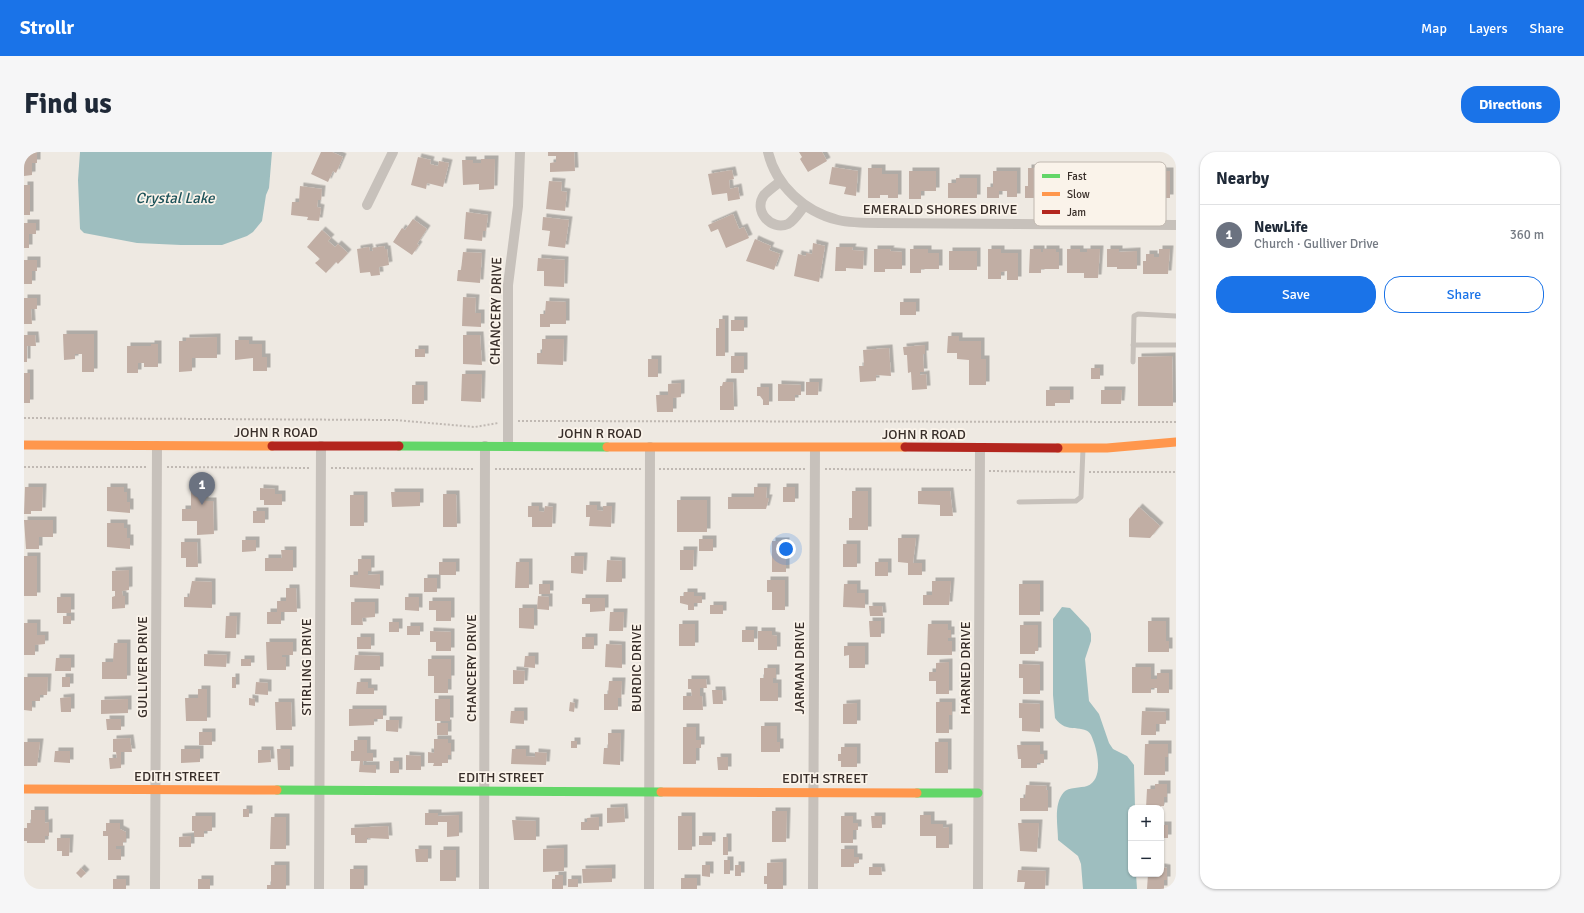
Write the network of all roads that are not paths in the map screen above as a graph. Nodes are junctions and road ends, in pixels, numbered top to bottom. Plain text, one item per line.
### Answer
1 (393, 152) edge
2 (520, 152) edge
3 (768, 152) edge
4 (781, 181) junction
5 (367, 205) dead end
6 (805, 205) junction
7 (1034, 224) edge
8 (1166, 225) edge
9 (1176, 225) edge
10 (1176, 316) edge
11 (1133, 344) junction
12 (1176, 345) edge
13 (1133, 362) dead end
14 (1176, 442) edge
15 (24, 445) edge
16 (157, 446) junction
17 (322, 446) junction
18 (485, 446) junction
19 (508, 446) junction
20 (650, 447) junction
21 (815, 448) junction
22 (980, 448) junction
23 (1083, 448) junction
24 (1019, 502) dead end
25 (24, 790) edge
26 (155, 790) junction
27 (320, 791) junction
28 (484, 791) junction
29 (650, 792) junction
30 (814, 792) junction
31 (978, 793) junction
32 (155, 889) edge
33 (319, 889) edge
34 (484, 889) edge
35 (649, 889) edge
36 (813, 889) edge
37 (978, 889) edge

1 - 5 street
2 - 19 street, CHANCERY DRIVE
3 - 4 street, EMERALD SHORES DRIVE
4 - 6 street, EMERALD SHORES DRIVE
4 - 6 street
6 - 7 street, EMERALD SHORES DRIVE
8 - 9 street, EMERALD SHORES DRIVE
10 - 11 lane
11 - 12 lane
11 - 13 lane
14 - 23 main road, JOHN R ROAD
15 - 16 main road, JOHN R ROAD
16 - 17 main road, JOHN R ROAD
16 - 26 street, GULLIVER DRIVE
17 - 18 main road, JOHN R ROAD
17 - 27 street, STIRLING DRIVE
18 - 19 main road, JOHN R ROAD
18 - 28 street, CHANCERY DRIVE
19 - 20 main road, JOHN R ROAD
20 - 21 main road, JOHN R ROAD
20 - 29 street, BURDIC DRIVE
21 - 22 main road, JOHN R ROAD
21 - 30 street, JARMAN DRIVE
22 - 23 main road, JOHN R ROAD
22 - 31 street, HARNED DRIVE
23 - 24 lane
25 - 26 main road, EDITH STREET
26 - 27 main road, EDITH STREET
26 - 32 street, GULLIVER DRIVE
27 - 28 main road, EDITH STREET
27 - 33 street, STIRLING DRIVE
28 - 29 main road, EDITH STREET
28 - 34 street, CHANCERY DRIVE
29 - 30 main road, EDITH STREET
29 - 35 street, BURDIC DRIVE
30 - 31 main road, EDITH STREET
30 - 36 street, JARMAN DRIVE
31 - 37 street, HARNED DRIVE

